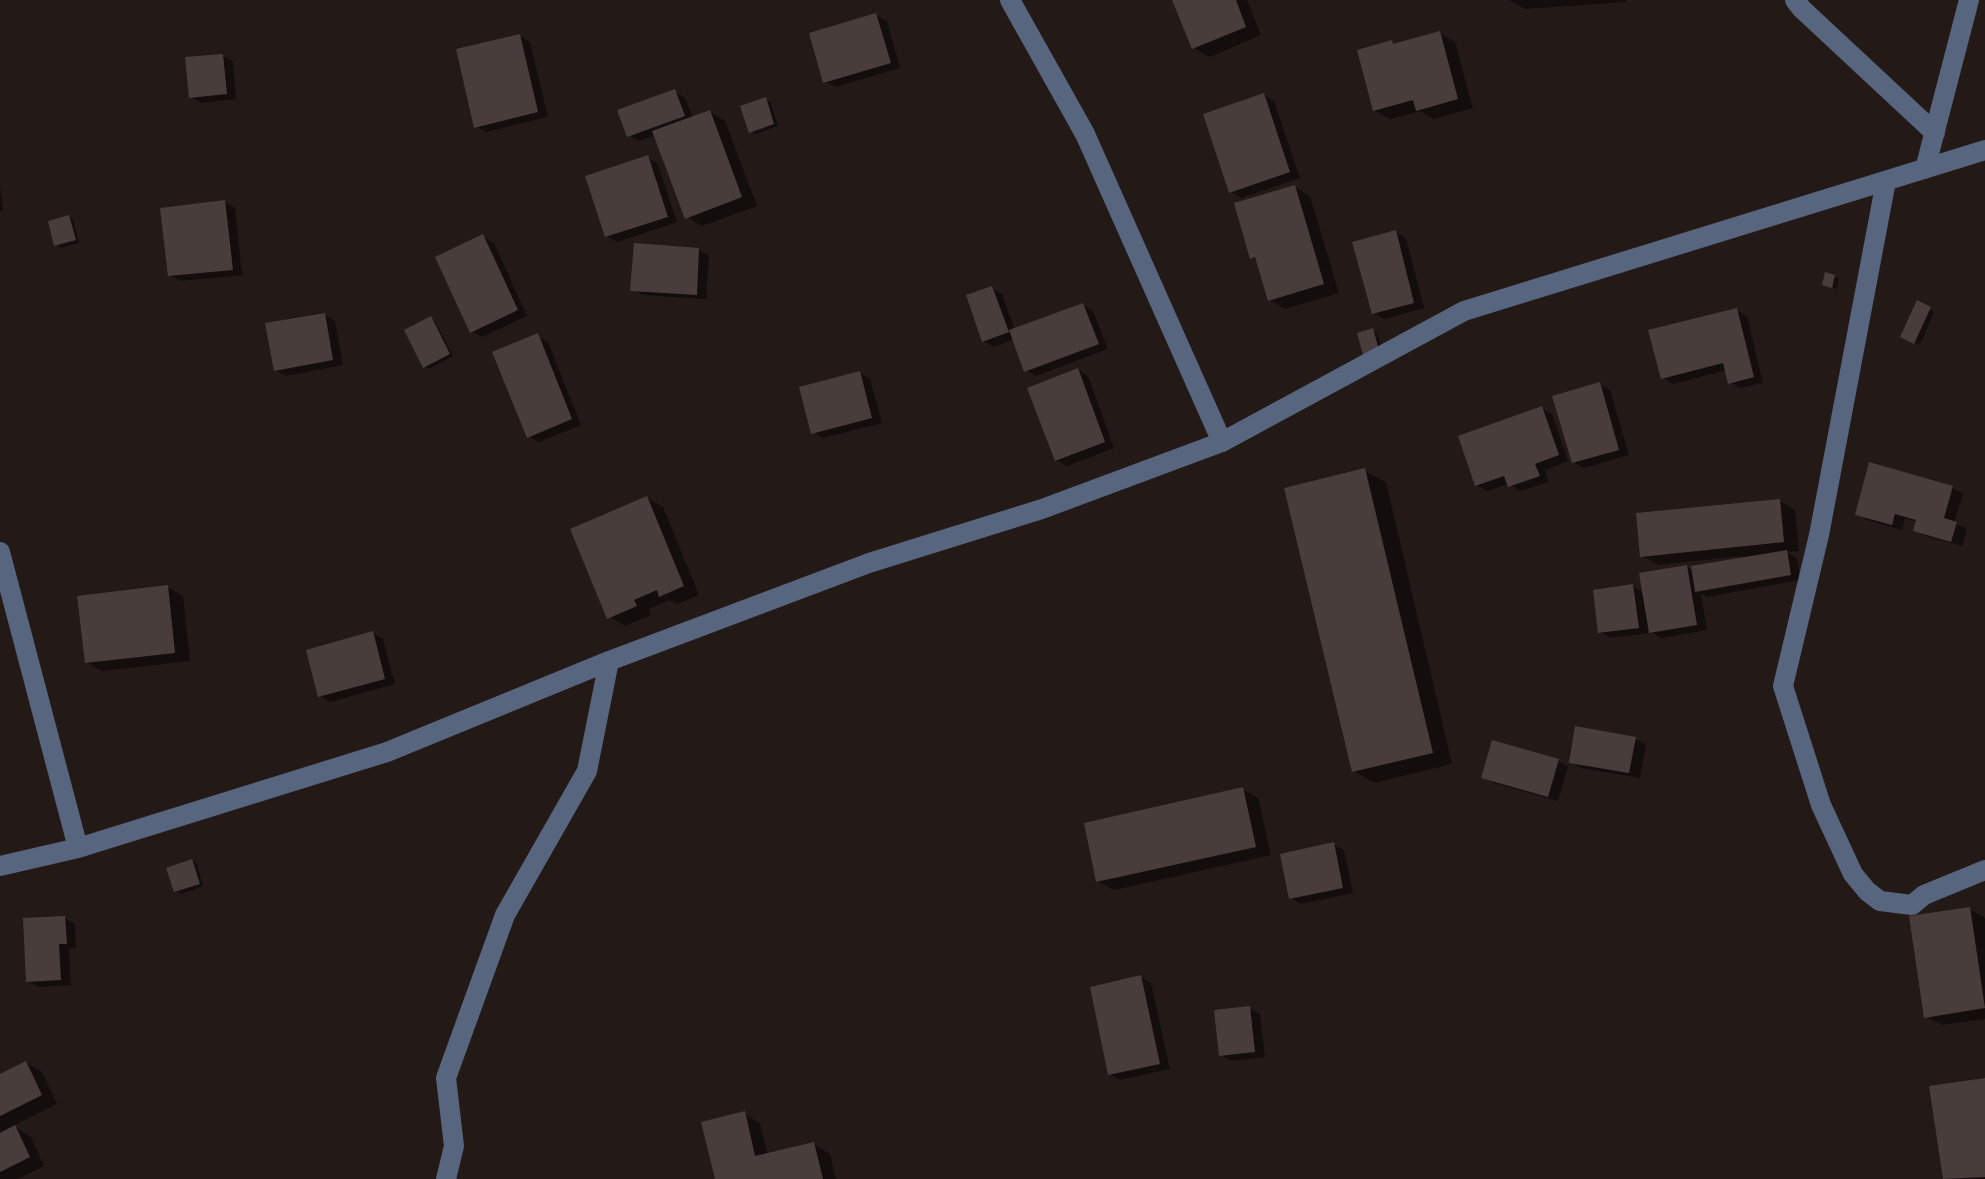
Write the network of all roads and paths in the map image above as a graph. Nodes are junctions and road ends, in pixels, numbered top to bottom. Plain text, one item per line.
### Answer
1 (1010, 0) edge
2 (1795, 0) edge
3 (1969, 0) edge
4 (1935, 133) junction
5 (1985, 150) edge
6 (1925, 169) junction
7 (1886, 181) junction
8 (1222, 442) junction
9 (0, 552) edge
10 (609, 661) junction
11 (78, 848) junction
12 (0, 866) edge
13 (1985, 870) edge
14 (446, 1179) edge

1 - 8 street
2 - 4 street
3 - 4 street
4 - 6 street
5 - 6 street
6 - 7 street
7 - 8 street
7 - 13 street
8 - 10 street
9 - 11 street
10 - 11 street
10 - 14 street
11 - 12 street

